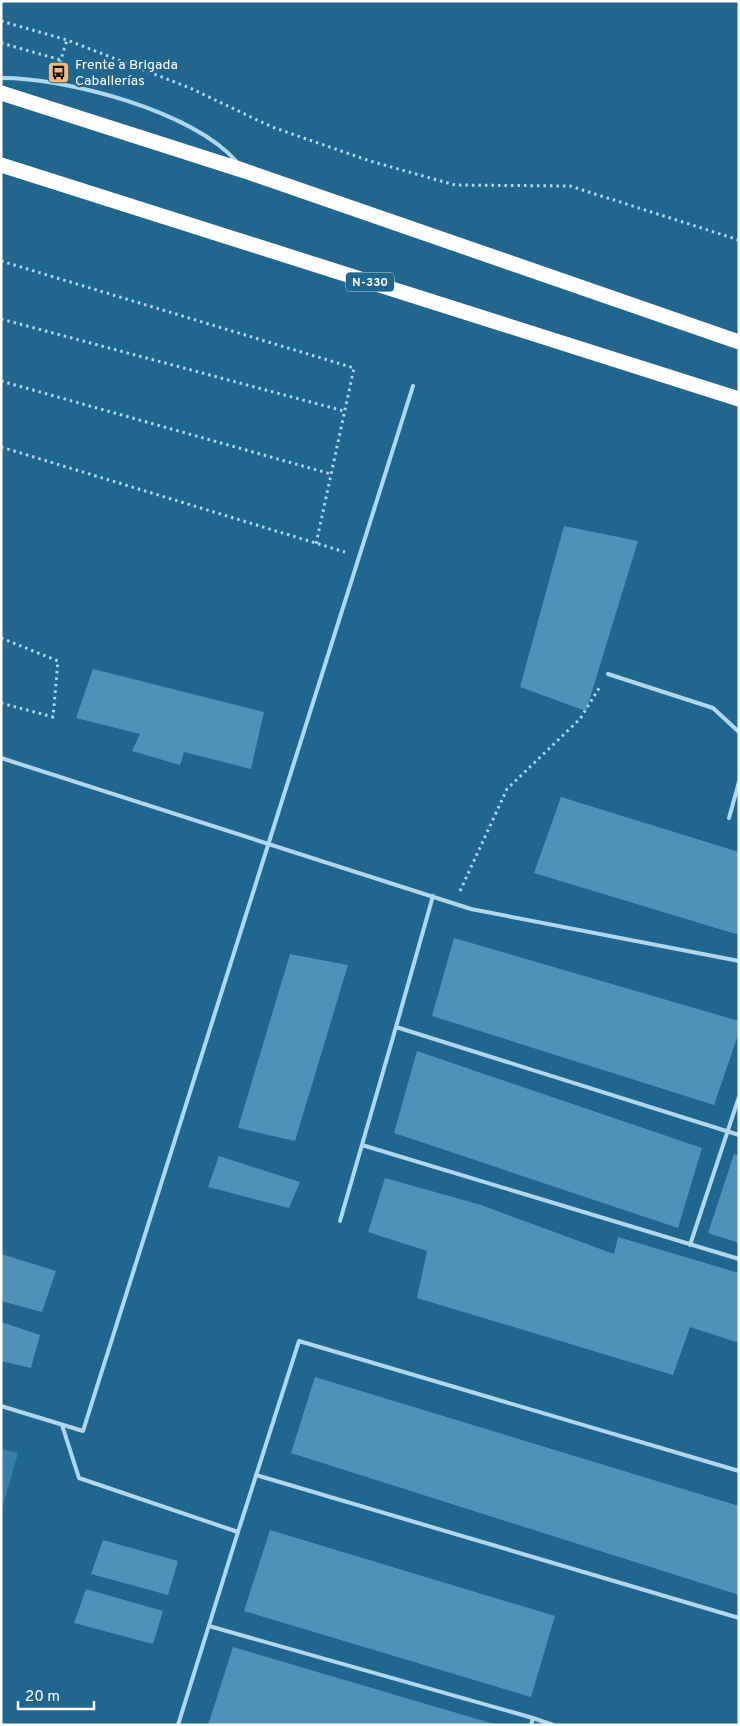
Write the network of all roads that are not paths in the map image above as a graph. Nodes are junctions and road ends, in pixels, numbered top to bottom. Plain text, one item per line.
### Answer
1 (1, 78) edge
2 (1, 93) edge
3 (1, 164) edge
4 (245, 171) junction
5 (739, 342) edge
6 (413, 386) dead end
7 (739, 399) edge
8 (608, 674) road end
9 (739, 732) edge
10 (1, 758) edge
11 (739, 782) edge
12 (729, 818) dead end
13 (270, 844) junction
14 (433, 896) junction
15 (739, 961) edge
16 (396, 1027) junction
17 (739, 1096) edge
18 (727, 1131) junction
19 (739, 1135) edge
20 (362, 1145) junction
21 (340, 1221) dead end
22 (690, 1244) junction
23 (739, 1259) edge
24 (1, 1406) edge
25 (62, 1425) junction
26 (739, 1471) edge
27 (256, 1475) junction
28 (238, 1532) junction
29 (739, 1618) edge
30 (209, 1626) junction
31 (533, 1718) junction
32 (178, 1725) edge
33 (531, 1725) edge
34 (553, 1725) edge

1 - 4 lane
2 - 4 highway
3 - 7 highway, N-330
4 - 5 highway
6 - 13 lane
8 - 9 lane
10 - 13 lane
11 - 12 lane
13 - 14 lane
13 - 25 lane
14 - 15 lane
14 - 16 lane
16 - 18 lane
16 - 20 lane
17 - 18 lane
18 - 19 lane
18 - 22 lane
20 - 21 lane
20 - 22 lane
22 - 23 lane
24 - 25 lane
25 - 28 lane
26 - 27 lane
27 - 28 lane
27 - 29 lane
28 - 30 lane
30 - 31 lane
30 - 32 lane
31 - 33 lane
31 - 34 lane

